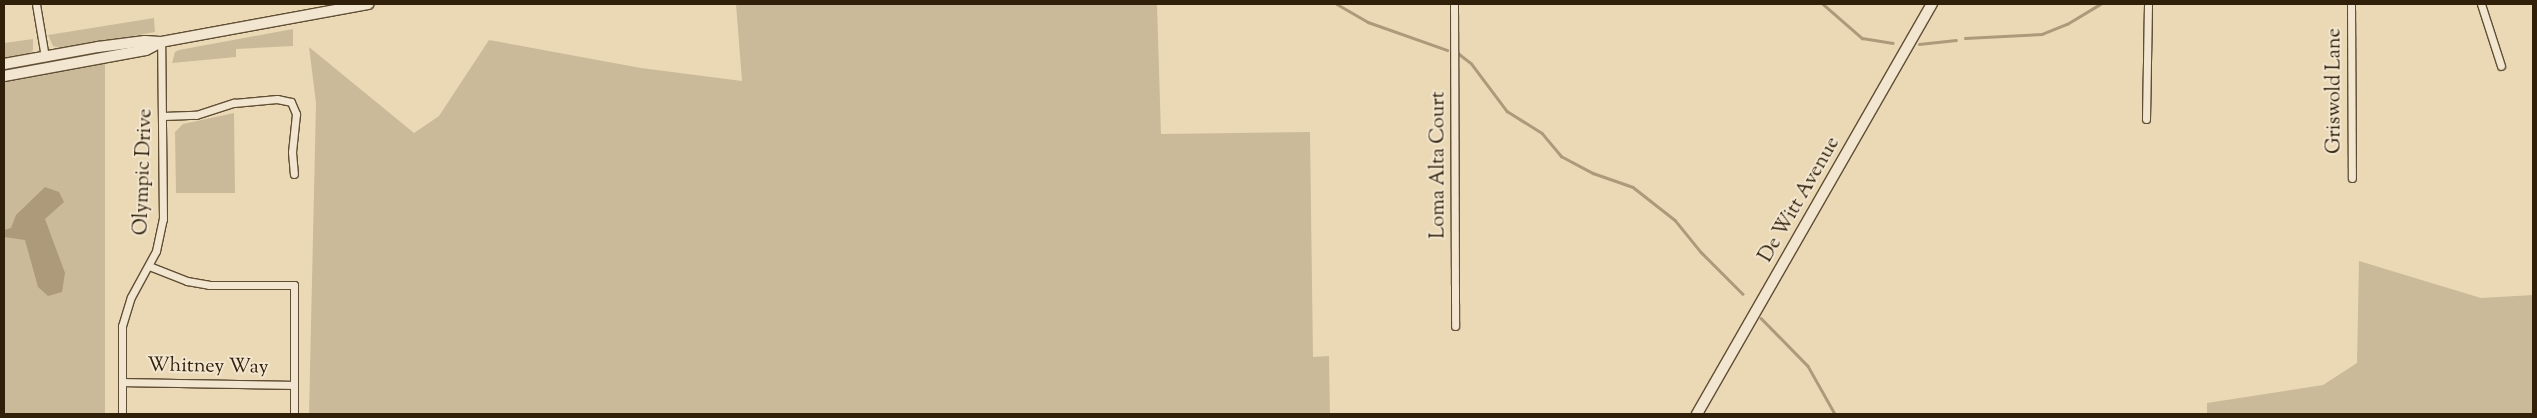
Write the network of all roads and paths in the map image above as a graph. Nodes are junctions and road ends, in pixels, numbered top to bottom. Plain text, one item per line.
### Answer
1 (36, 4) edge
2 (369, 4) edge
3 (1454, 4) edge
4 (1932, 4) edge
5 (2148, 4) edge
6 (2351, 4) edge
7 (2481, 4) edge
8 (161, 42) junction
9 (45, 57) junction
10 (4, 64) edge
11 (2501, 66) dead end
12 (17, 74) junction
13 (4, 76) edge
14 (163, 116) junction
15 (2146, 119) dead end
16 (294, 174) dead end
17 (2352, 178) dead end
18 (149, 266) junction
19 (1455, 326) dead end
20 (122, 382) junction
21 (294, 385) junction
22 (122, 414) edge
23 (294, 414) edge
24 (1698, 414) edge

1 - 9 street
2 - 8 street
3 - 19 street, Loma Alta Court
4 - 24 street, De Witt Avenue
5 - 15 street
6 - 17 street, Griswold Lane
7 - 11 street
8 - 9 street
8 - 12 street
8 - 14 street, Olympic Drive
9 - 10 street
9 - 12 street
12 - 13 street
14 - 16 street
14 - 18 street, Olympic Drive
18 - 20 street, Olympic Drive
18 - 21 street
20 - 21 street, Whitney Way
20 - 22 street, Olympic Drive
21 - 23 street

